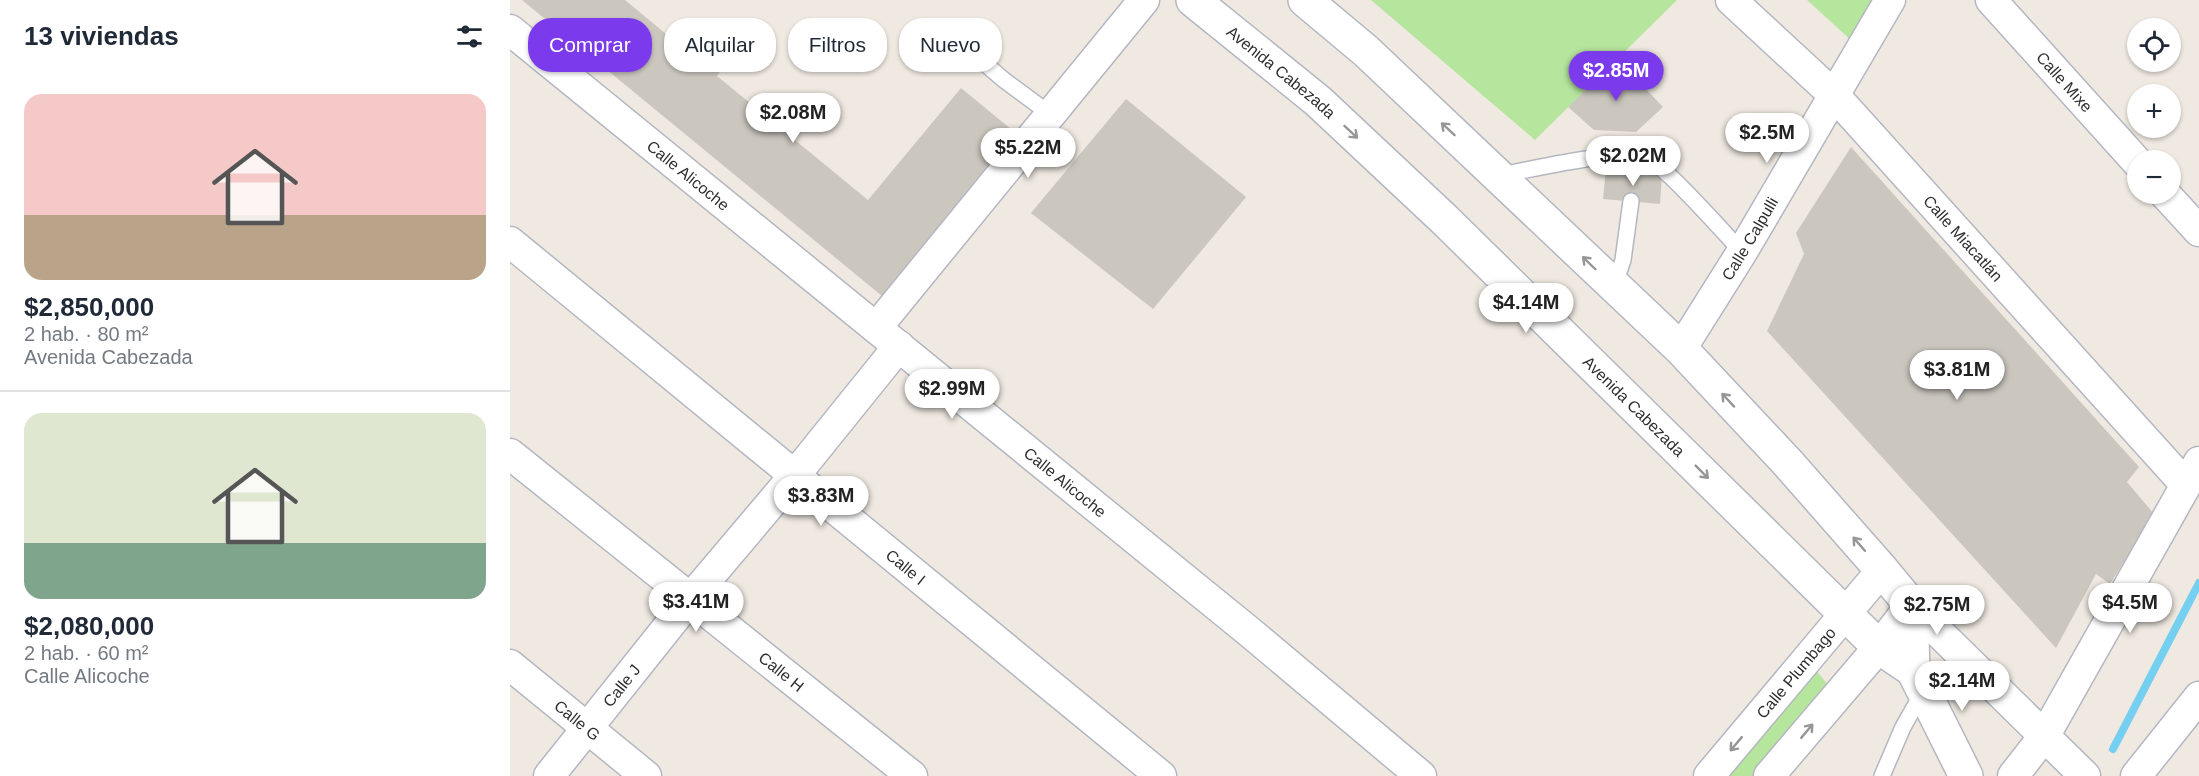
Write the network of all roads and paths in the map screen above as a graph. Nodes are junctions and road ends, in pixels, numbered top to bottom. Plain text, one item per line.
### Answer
1 (1144, 0) edge
2 (1193, 0) edge
3 (1305, 0) edge
4 (1731, 0) edge
5 (1890, 0) edge
6 (1991, 0) edge
7 (510, 30) edge
8 (995, 72) edge
9 (1835, 96) junction
10 (1050, 114) junction
11 (2127, 151) edge
12 (1632, 154) junction
13 (1632, 171) dead end
14 (1497, 176) junction
15 (1631, 201) dead end
16 (2174, 204) edge
17 (2199, 231) edge
18 (510, 242) edge
19 (1742, 252) junction
20 (1614, 287) junction
21 (876, 327) junction
22 (899, 346) junction
23 (1681, 350) junction
24 (510, 454) edge
25 (2193, 474) edge
26 (795, 475) junction
27 (1882, 570) junction
28 (691, 598) junction
29 (1911, 605) junction
30 (1845, 614) junction
31 (1879, 647) junction
32 (510, 665) edge
33 (1918, 681) junction
34 (2199, 698) edge
35 (587, 728) junction
36 (2045, 735) junction
37 (549, 776) edge
38 (646, 776) edge
39 (912, 776) edge
40 (1161, 776) edge
41 (1421, 776) edge
42 (1709, 776) edge
43 (1769, 776) edge
44 (1882, 776) edge
45 (1966, 776) edge
46 (2013, 776) edge
47 (2085, 776) edge
48 (2136, 776) edge

1 - 10 street
2 -> 30 main road, Avenida Cabezada
14 -> 3 main road
4 - 9 street, Calle Miacatlán
5 - 9 street, Calle Calpulli
6 - 11 street, Calle Mixe
7 - 21 street, Calle Alicoche
8 - 10 lane
9 - 19 street, Calle Calpulli
9 - 25 street, Calle Miacatlán
10 - 21 street
12 - 13 lane
12 - 14 lane
12 - 19 lane
20 -> 14 main road
15 - 20 lane
16 - 17 street
18 - 26 street, Calle I
19 - 23 street, Calle Calpulli
20 - 23 main road
21 - 22 street, Calle Alicoche
22 - 26 street, Calle J
22 - 41 street, Calle Alicoche
27 -> 23 main road
24 - 28 street, Calle H
25 - 36 street
26 - 28 street, Calle J
26 - 40 street, Calle I
27 - 29 main road
27 - 30 street, Calle Plumbago
28 - 35 street, Calle J
28 - 39 street, Calle H
29 - 31 street
29 - 33 main road, Avenida Cabezada
29 - 36 street
30 - 31 main road, Avenida Cabezada
30 -> 42 street, Calle Plumbago
31 - 33 main road, Avenida Cabezada
43 -> 31 street
32 - 35 street, Calle G
33 - 44 lane
33 - 45 main road, Avenida Cabezada
34 - 48 street
35 - 37 street, Calle J
35 - 38 street, Calle G
36 - 46 street
36 - 47 street

